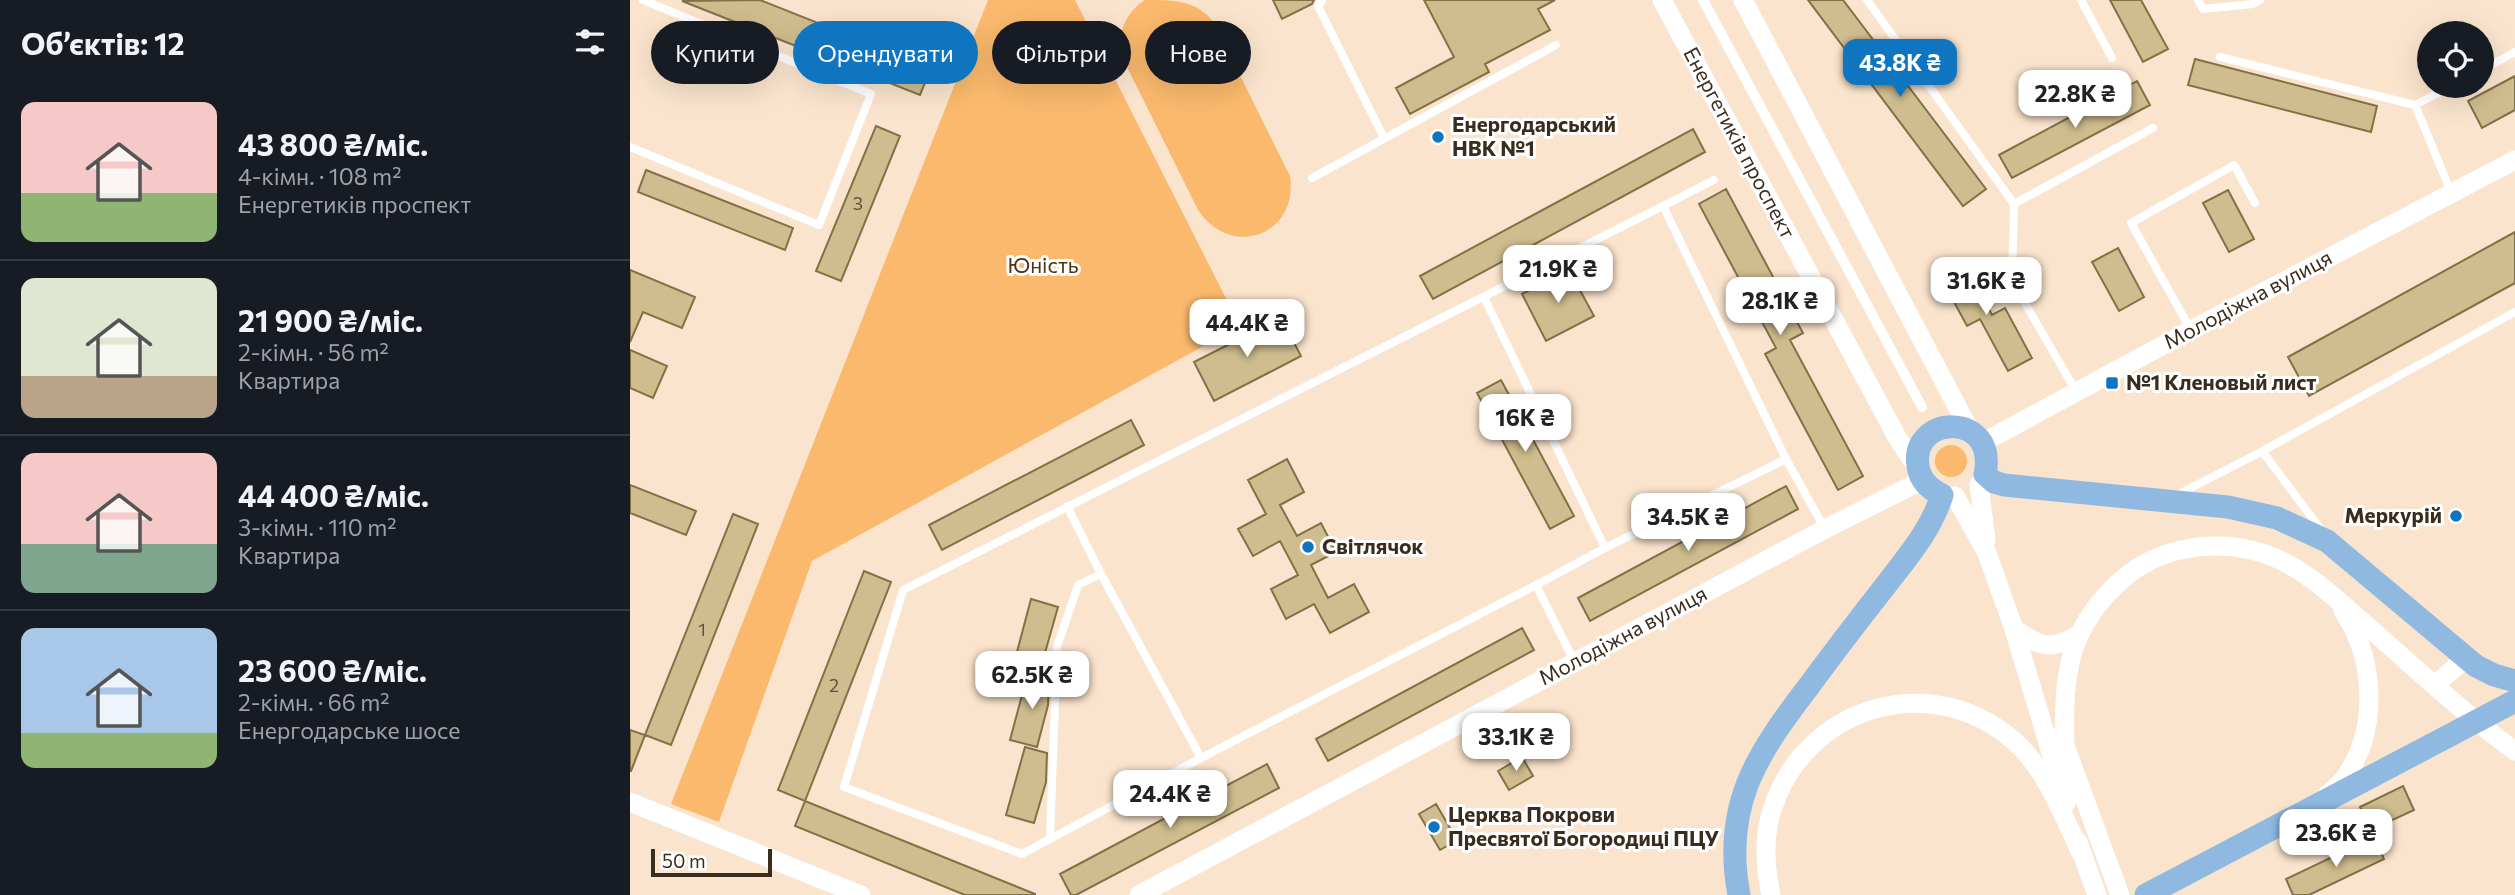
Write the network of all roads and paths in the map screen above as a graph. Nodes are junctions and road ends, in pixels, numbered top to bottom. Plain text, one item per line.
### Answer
1 (643, 0) edge
2 (1322, 0) edge
3 (1662, 0) edge
4 (1703, 0) edge
5 (1743, 0) edge
6 (1867, 0) edge
7 (2081, 0) edge
8 (2198, 0) edge
9 (2260, 0) edge
10 (1556, 45) dead end
11 (2515, 52) edge
12 (2220, 57) dead end
13 (2112, 58) dead end
14 (2494, 63) edge
15 (2430, 98) edge
16 (2415, 106) junction
17 (2152, 128) dead end
18 (1384, 138) junction
19 (630, 147) edge
20 (2515, 160) edge
21 (1311, 178) dead end
22 (1714, 180) dead end
23 (2452, 192) junction
24 (2255, 203) dead end
25 (2014, 204) junction
26 (1663, 206) junction
27 (1484, 297) junction
28 (2515, 312) edge
29 (2191, 330) junction
30 (2077, 391) junction
31 (1922, 407) dead end
32 (1976, 437) junction
33 (2262, 451) junction
34 (1786, 459) junction
35 (1920, 475) junction
36 (1982, 479) junction
37 (1948, 496) junction
38 (2166, 500) junction
39 (1067, 506) junction
40 (1825, 529) junction
41 (2332, 545) junction
42 (1605, 548) junction
43 (1987, 553) junction
44 (1101, 574) junction
45 (1536, 585) junction
46 (2329, 594) junction
47 (2014, 629) junction
48 (2079, 634) junction
49 (2466, 658) junction
50 (1574, 662) junction
51 (2515, 681) edge
52 (2435, 685) junction
53 (2515, 701) edge
54 (2474, 721) junction
55 (2065, 746) junction
56 (2515, 751) edge
57 (1201, 758) junction
58 (2322, 800) junction
59 (630, 802) edge
60 (1050, 839) junction
61 (2082, 855) junction
62 (861, 895) edge
63 (1139, 895) edge
64 (1739, 895) edge
65 (1771, 895) edge
66 (2096, 895) edge
67 (2120, 895) edge
68 (2146, 895) edge

1 - 19 lane
2 - 18 lane
3 - 35 street, Енергетиків проспект
4 - 31 street
5 - 32 street
6 - 25 lane
7 - 13 lane
8 - 9 lane
10 - 18 lane
11 - 14 lane
12 - 16 lane
15 - 16 lane
16 - 23 lane
17 - 25 lane
18 - 21 lane
20 - 23 street, Молодіжна вулиця
22 - 26 lane
23 - 29 street, Молодіжна вулиця
24 - 29 lane
25 - 30 lane
26 - 27 lane
26 - 34 lane
27 - 39 lane
27 - 42 lane
28 - 33 lane
29 - 30 street, Молодіжна вулиця
30 - 32 street, Молодіжна вулиця
32 - 35 main road
32 - 36 main road
33 - 38 lane
33 - 41 lane
34 - 40 lane
34 - 42 lane
35 - 37 main road
35 - 40 street, Молодіжна вулиця
36 - 37 street
36 - 38 main road
36 - 43 street
37 - 43 street
37 - 64 main road
38 - 41 main road
39 - 44 lane
39 - 60 lane
40 - 50 street, Молодіжна вулиця
41 - 49 main road
42 - 45 lane
43 - 47 street
44 - 57 lane
44 - 60 lane
45 - 50 lane
45 - 57 lane
46 - 48 street
46 - 52 street
46 - 58 street
47 - 48 street
47 - 55 street
47 - 61 street
48 - 55 street
49 - 51 main road
49 - 52 street
50 - 63 street, Молодіжна вулиця
52 - 54 street
53 - 54 main road
54 - 56 street
54 - 58 main road
55 - 67 street
57 - 60 lane
58 - 68 main road
59 - 62 street
61 - 65 street
61 - 66 street

